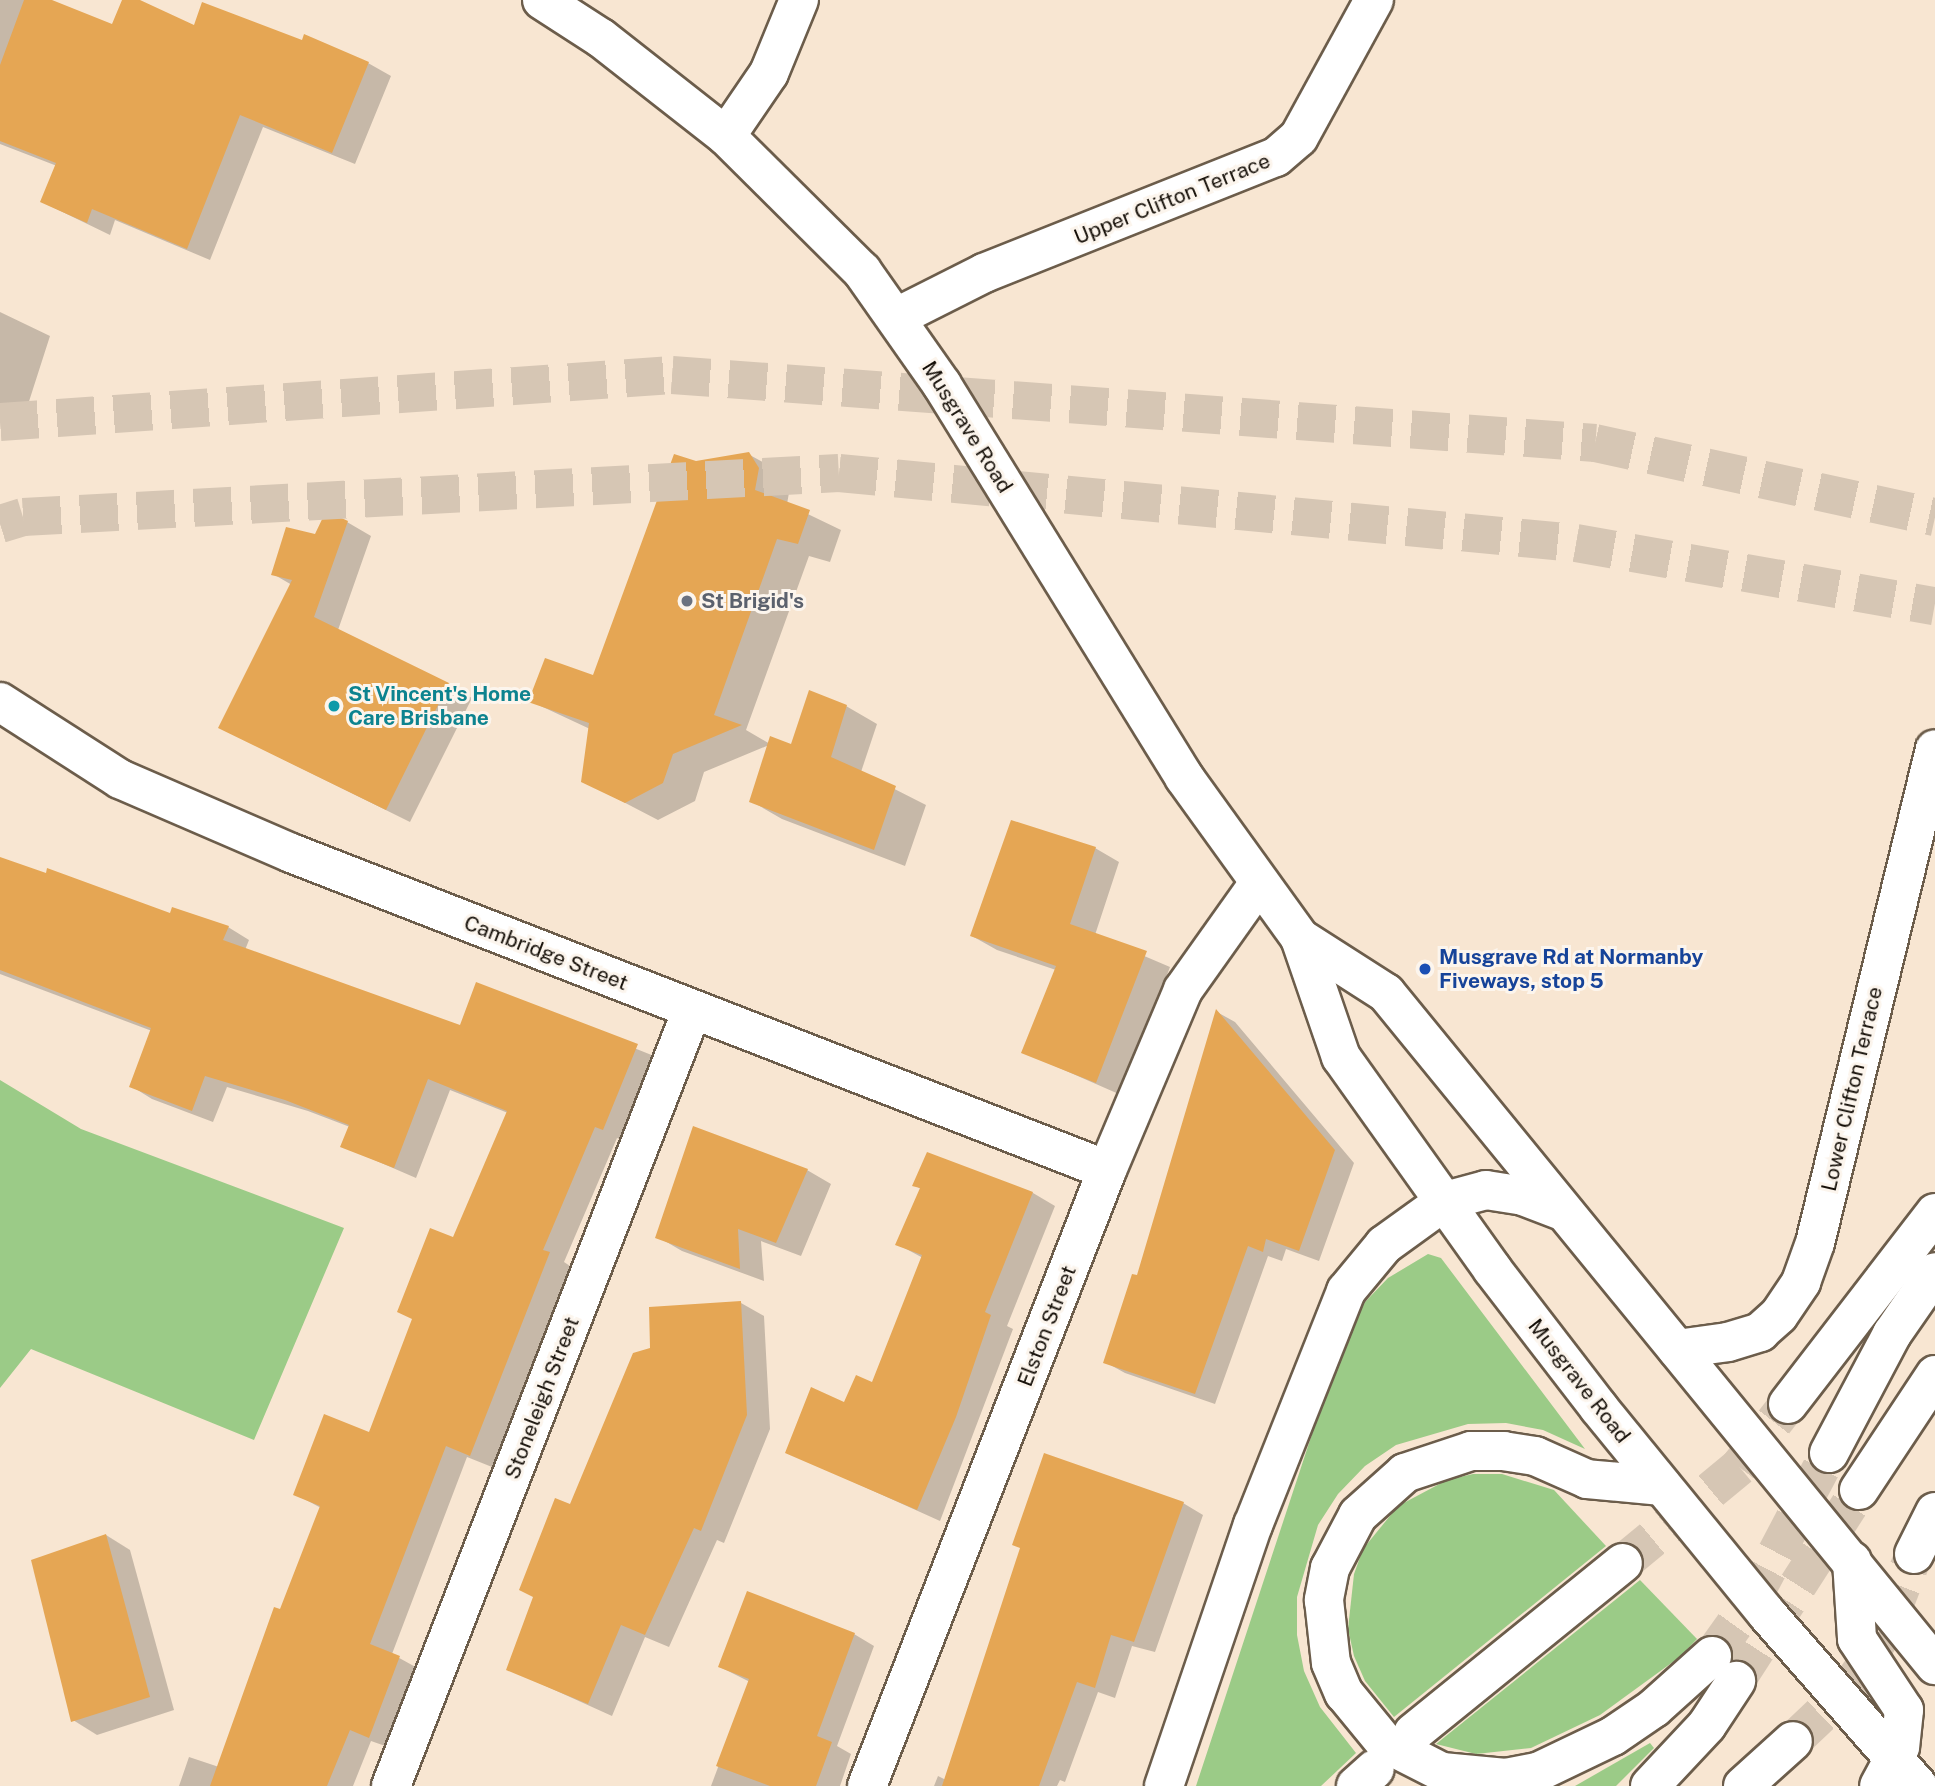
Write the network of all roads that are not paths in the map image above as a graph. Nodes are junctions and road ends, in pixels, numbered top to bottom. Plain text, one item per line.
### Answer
1 (542, 0) edge
2 (799, 0) edge
3 (1374, 0) edge
4 (726, 136) junction
5 (897, 317) junction
6 (0, 702) edge
7 (1935, 749) edge
8 (1259, 883) junction
9 (1300, 938) junction
10 (692, 1010) junction
11 (1107, 1170) junction
12 (1445, 1201) junction
13 (1562, 1211) junction
14 (1935, 1213) edge
15 (1935, 1272) edge
16 (1935, 1310) edge
17 (1677, 1349) junction
18 (1935, 1375) edge
19 (1865, 1380) junction
20 (1788, 1404) tunnel mouth
21 (1829, 1452) tunnel mouth
22 (1662, 1486) junction
23 (1859, 1490) tunnel mouth
24 (1935, 1512) edge
25 (1914, 1555) tunnel mouth
26 (1852, 1561) junction
27 (1623, 1563) tunnel mouth
28 (1935, 1665) edge
29 (1413, 1733) dead end
30 (1793, 1741) tunnel mouth
31 (1897, 1778) edge
32 (391, 1786) edge
33 (867, 1786) edge
34 (1164, 1786) edge
35 (1650, 1786) edge
36 (1743, 1786) edge

1 - 4 main road, Musgrave Road
2 - 4 main road
3 - 5 main road, Upper Clifton Terrace
4 - 5 main road, Musgrave Road
5 - 8 main road, Musgrave Road
6 - 10 main road, Cambridge Street
7 - 17 main road, Lower Clifton Terrace
8 - 9 main road, Musgrave Road
8 - 11 main road, Elston Street
9 - 12 main road, Musgrave Road
9 - 13 main road, Musgrave Road
10 - 11 main road, Cambridge Street
10 - 32 main road, Stoneleigh Street
11 - 33 main road, Elston Street
12 - 13 main road
12 - 22 main road, Musgrave Road
12 - 34 main road
13 - 17 main road, Musgrave Road
14 - 20 main road
15 - 19 main road
16 - 19 main road
17 - 26 main road, Musgrave Road
18 - 23 main road
19 - 21 main road
22 - 31 main road, Musgrave Road
22 - 35 main road
24 - 25 main road
26 - 28 main road, Musgrave Road
26 - 31 main road
27 - 29 main road
30 - 36 main road

